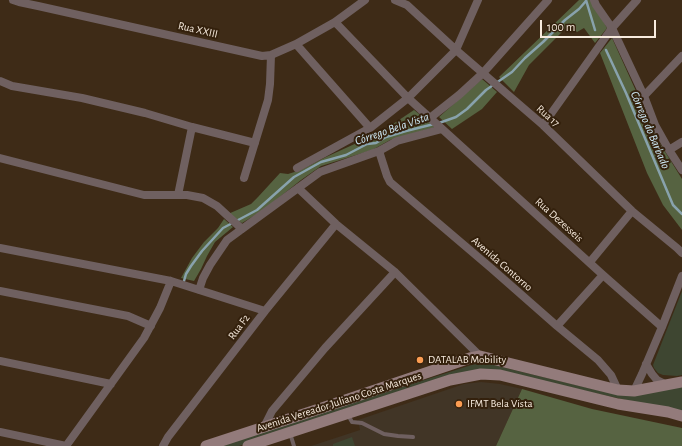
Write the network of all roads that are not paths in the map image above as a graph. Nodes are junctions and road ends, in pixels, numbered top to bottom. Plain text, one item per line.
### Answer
1 (365, 0) edge
2 (395, 0) edge
3 (478, 0) edge
4 (548, 0) edge
5 (594, 0) edge
6 (637, 0) edge
7 (18, 1) edge
8 (335, 22) junction
9 (612, 28) junction
10 (296, 44) junction
11 (456, 50) junction
12 (271, 55) junction
13 (682, 56) edge
14 (483, 73) junction
15 (0, 81) edge
16 (644, 96) junction
17 (408, 98) junction
18 (431, 119) junction
19 (543, 125) junction
20 (192, 127) junction
21 (370, 128) junction
22 (441, 128) junction
23 (682, 142) edge
24 (255, 143) junction
25 (669, 150) junction
26 (378, 151) junction
27 (0, 158) edge
28 (297, 168) dead end
29 (682, 170) edge
30 (244, 178) dead end
31 (298, 188) junction
32 (178, 195) junction
33 (632, 211) junction
34 (336, 224) junction
35 (240, 228) junction
36 (0, 248) edge
37 (682, 253) edge
38 (590, 262) junction
39 (395, 272) junction
40 (603, 275) junction
41 (682, 276) edge
42 (174, 282) junction
43 (199, 290) junction
44 (0, 291) edge
45 (265, 311) junction
46 (151, 326) junction
47 (557, 326) junction
48 (662, 326) junction
49 (480, 356) junction
50 (0, 361) edge
51 (646, 364) junction
52 (682, 382) edge
53 (111, 384) junction
54 (665, 384) junction
55 (618, 390) junction
56 (634, 390) junction
57 (347, 414) junction
58 (682, 416) edge
59 (264, 427) junction
60 (0, 432) edge
61 (290, 432) junction
62 (413, 437) dead end
63 (66, 446) edge
64 (163, 446) edge
65 (206, 446) edge
66 (248, 446) edge
67 (294, 446) edge

1 - 8 street, Rua XXIII
2 - 11 street, Rua 17
3 - 11 street
4 - 14 street
5 - 9 street
6 - 9 street
7 - 12 street, Rua XXIII
8 - 10 street, Rua XXIII
8 - 17 street, Rua Dezesseis
9 - 16 street
9 - 19 street
10 - 12 street, Rua XXIII
10 - 21 street
11 - 14 street, Rua 17
11 - 17 street
12 - 24 street
13 - 16 street
14 - 18 street
14 - 19 street, Rua 17
15 - 20 street
16 - 25 street
17 - 18 street, Rua Dezesseis
17 - 21 street
18 - 22 street, Rua Dezesseis
19 - 33 street, Rua 17
20 - 24 street
20 - 32 street
21 - 28 street
22 - 26 street
22 - 38 street, Rua Dezesseis
23 - 25 street
24 - 30 street
25 - 29 street
26 - 31 street
26 - 47 street, Avenida Contorno
27 - 32 street
31 - 34 street
31 - 35 street
32 - 35 street
33 - 37 street, Rua 17
33 - 38 street
34 - 39 street
34 - 45 street, Rua F2
35 - 43 street
36 - 42 street
38 - 40 street, Rua Dezesseis
39 - 49 street
39 - 59 street
40 - 47 street
40 - 48 street, Rua Dezesseis
41 - 48 street
42 - 43 street
42 - 46 street
43 - 45 street
44 - 46 street
45 - 64 street, Rua F2
46 - 53 street
47 - 55 street, Avenida Contorno
48 - 51 street
49 - 55 main road, Avenida Vereador Juliano Costa Marques
49 - 59 main road, Avenida Vereador Juliano Costa Marques
50 - 53 street
51 - 54 street
51 - 56 street
52 - 54 main road, Avenida Vereador Juliano Costa Marques
53 - 63 street
54 - 56 main road, Avenida Vereador Juliano Costa Marques
55 - 56 main road, Avenida Vereador Juliano Costa Marques
57 - 58 main road, Avenida Vereador Juliano Costa Marques
57 - 61 main road, Avenida Vereador Juliano Costa Marques
57 - 62 lane
59 - 65 main road, Avenida Vereador Juliano Costa Marques
60 - 63 street
61 - 66 main road, Avenida Vereador Juliano Costa Marques
61 - 67 lane

